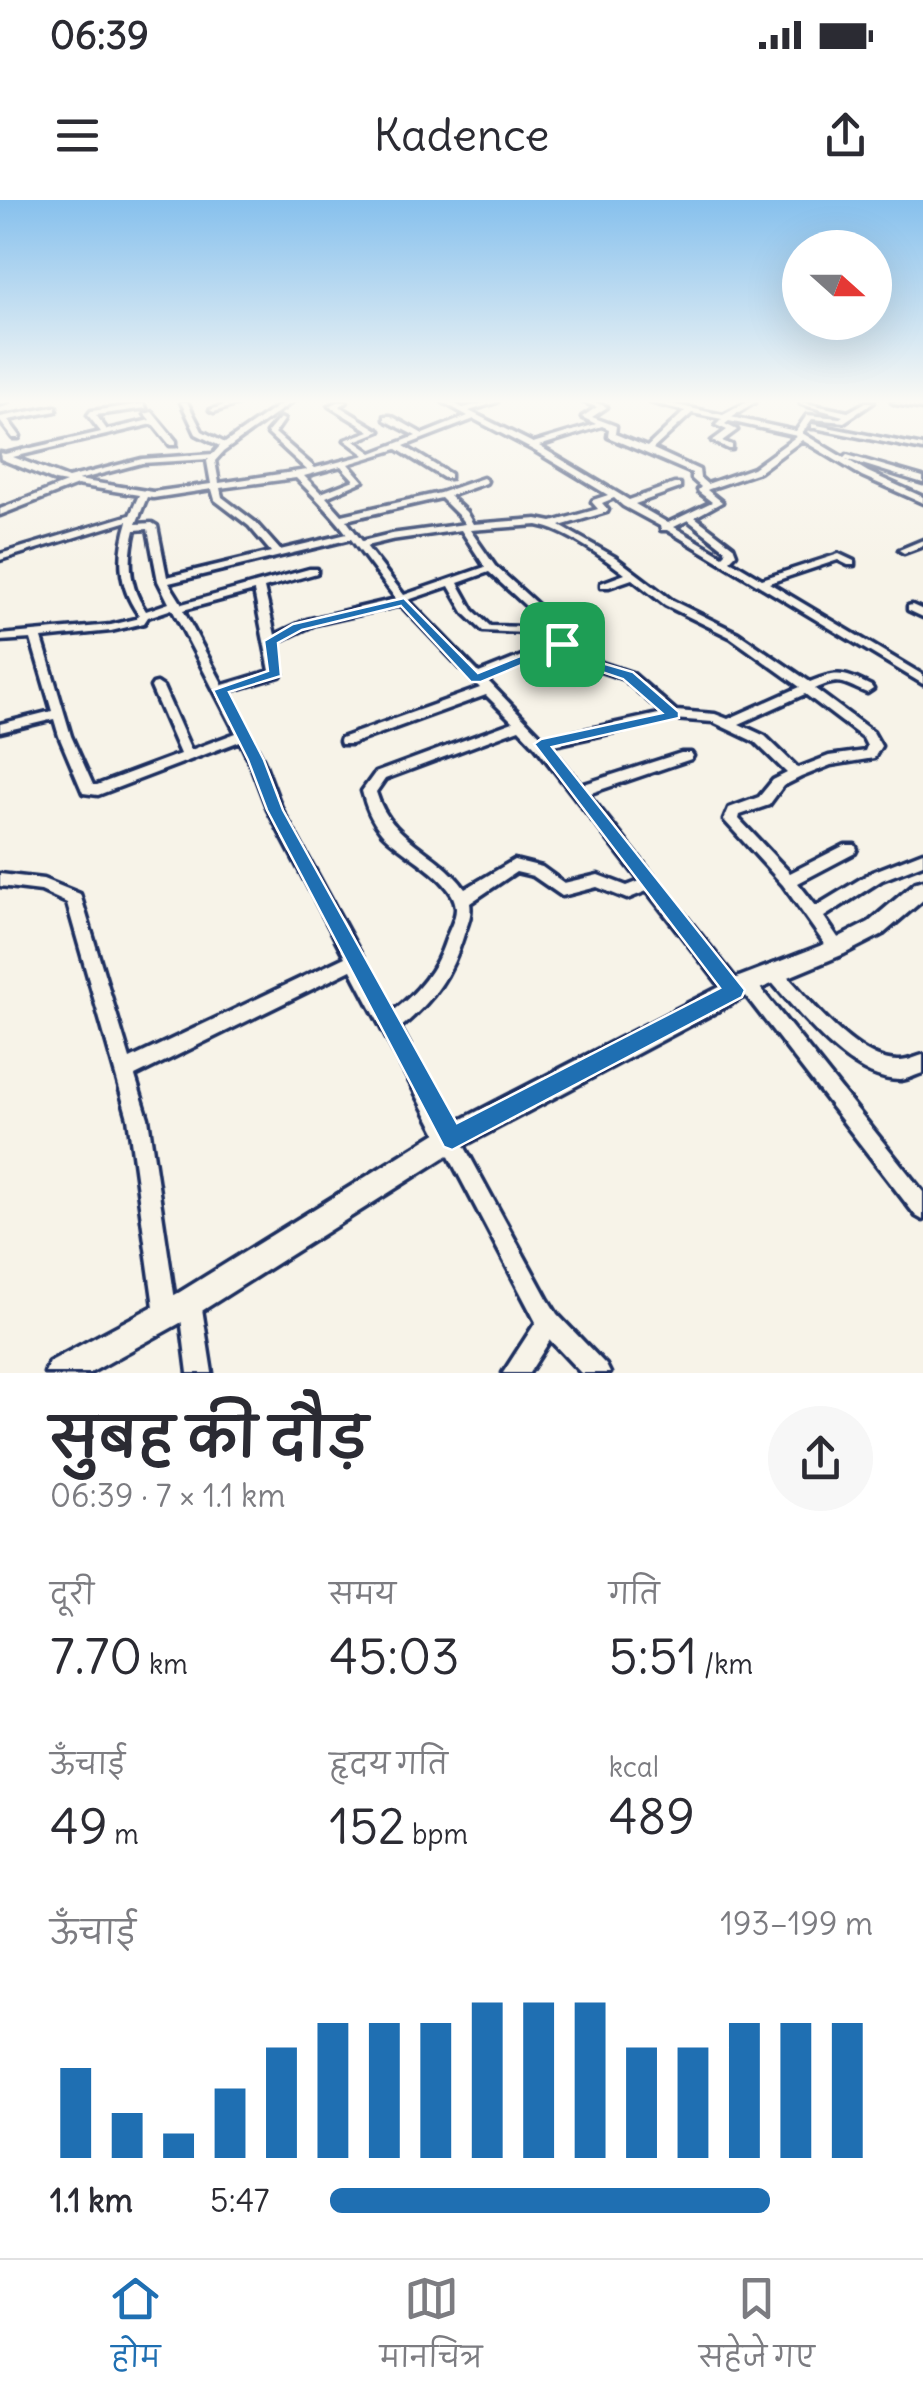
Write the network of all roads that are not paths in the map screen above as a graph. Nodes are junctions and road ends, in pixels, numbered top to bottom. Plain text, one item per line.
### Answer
1 (214, 456) edge
2 (4, 457) edge
3 (203, 457) edge
4 (297, 457) edge
5 (368, 457) edge
6 (416, 457) edge
7 (549, 457) edge
8 (663, 457) edge
9 (771, 457) edge
10 (836, 457) edge
11 (843, 457) edge
12 (343, 464) junction
13 (313, 471) junction
14 (298, 475) junction
15 (447, 476) dead end
16 (923, 480) edge
17 (72, 481) junction
18 (483, 482) dead end
19 (676, 486) dead end
20 (706, 486) junction
21 (215, 488) junction
22 (144, 495) junction
23 (443, 495) junction
24 (321, 496) junction
25 (612, 496) junction
26 (923, 500) edge
27 (626, 504) junction
28 (0, 512) edge
29 (688, 516) junction
30 (338, 518) junction
31 (131, 522) junction
32 (552, 524) junction
33 (467, 527) junction
34 (664, 528) junction
35 (355, 541) junction
36 (923, 543) edge
37 (904, 550) dead end
38 (277, 552) junction
39 (0, 557) edge
40 (722, 561) junction
41 (851, 563) dead end
42 (490, 568) junction
43 (313, 572) dead end
44 (634, 575) junction
45 (164, 581) junction
46 (452, 581) junction
47 (760, 583) junction
48 (605, 585) dead end
49 (258, 586) junction
50 (402, 600) junction
51 (178, 606) junction
52 (144, 615) junction
53 (36, 636) junction
54 (0, 638) edge
55 (271, 641) junction
56 (565, 642) junction
57 (476, 678) junction
58 (923, 680) edge
59 (156, 687) dead end
60 (808, 688) junction
61 (867, 688) dead end
62 (220, 690) junction
63 (487, 690) junction
64 (60, 713) junction
65 (674, 715) junction
66 (520, 724) junction
67 (729, 724) junction
68 (0, 728) edge
69 (243, 736) junction
70 (346, 741) dead end
71 (541, 744) junction
72 (187, 756) junction
73 (686, 756) dead end
74 (796, 774) junction
75 (580, 791) junction
76 (850, 849) dead end
77 (923, 858) edge
78 (0, 880) edge
79 (788, 881) junction
80 (650, 883) junction
81 (923, 888) edge
82 (464, 898) junction
83 (814, 916) junction
84 (837, 948) junction
85 (355, 960) junction
86 (774, 972) junction
87 (741, 987) junction
88 (390, 1025) junction
89 (923, 1064) edge
90 (123, 1072) junction
91 (452, 1138) junction
92 (923, 1209) edge
93 (178, 1308) junction
94 (549, 1322) junction
95 (60, 1373) edge
96 (200, 1373) edge
97 (515, 1373) edge
98 (597, 1373) edge

1 - 21 street
2 - 17 street
3 - 17 street
4 - 13 street
5 - 12 street
6 - 15 street
7 - 25 street
8 - 20 street
9 - 20 street
10 - 26 street
11 - 16 street
12 - 13 street
12 - 24 street
13 - 14 street
14 - 21 street
14 - 24 street
17 - 22 street
17 - 28 street
18 - 23 street
19 - 27 street
20 - 29 street
21 - 22 street
21 - 38 street
22 - 31 street
23 - 30 street
23 - 33 street
24 - 30 street
25 - 27 street
25 - 32 street
27 - 34 street
29 - 34 street
29 - 40 street
30 - 35 street
31 - 39 street
31 - 45 street
31 - 52 street
32 - 33 street
32 - 44 street
33 - 35 street
33 - 42 street
34 - 40 street
35 - 38 street
35 - 50 street
36 - 37 street
38 - 45 street
40 - 47 street
41 - 47 street
42 - 46 street
42 - 56 street
43 - 49 street
44 - 48 street
44 - 60 street
45 - 51 street
46 - 50 street
46 - 56 street
47 - 58 street
49 - 51 street
49 - 55 street
50 - 55 street
50 - 57 street
51 - 52 street
51 - 62 street
52 - 53 street
53 - 54 street
53 - 64 street
55 - 62 street
56 - 57 street
56 - 65 street
57 - 63 street
59 - 72 street
60 - 61 street
60 - 67 street
60 - 74 street
62 - 69 street
63 - 66 street
63 - 70 street
64 - 68 street
64 - 72 street
65 - 67 street
65 - 71 street
66 - 71 street
66 - 82 street
67 - 74 street
69 - 72 street
69 - 85 street
71 - 75 street
73 - 75 street
74 - 79 street
75 - 80 street
76 - 79 street
77 - 83 street
78 - 90 street
79 - 83 street
80 - 82 street
80 - 87 street
81 - 84 main road
82 - 88 street
83 - 84 street
84 - 86 main road
85 - 88 street
85 - 90 street
86 - 87 main road
86 - 89 street
87 - 91 main road
87 - 92 street
88 - 91 street
90 - 93 street
91 - 93 main road
91 - 94 street
93 - 95 main road
93 - 96 street
94 - 97 street
94 - 98 street

